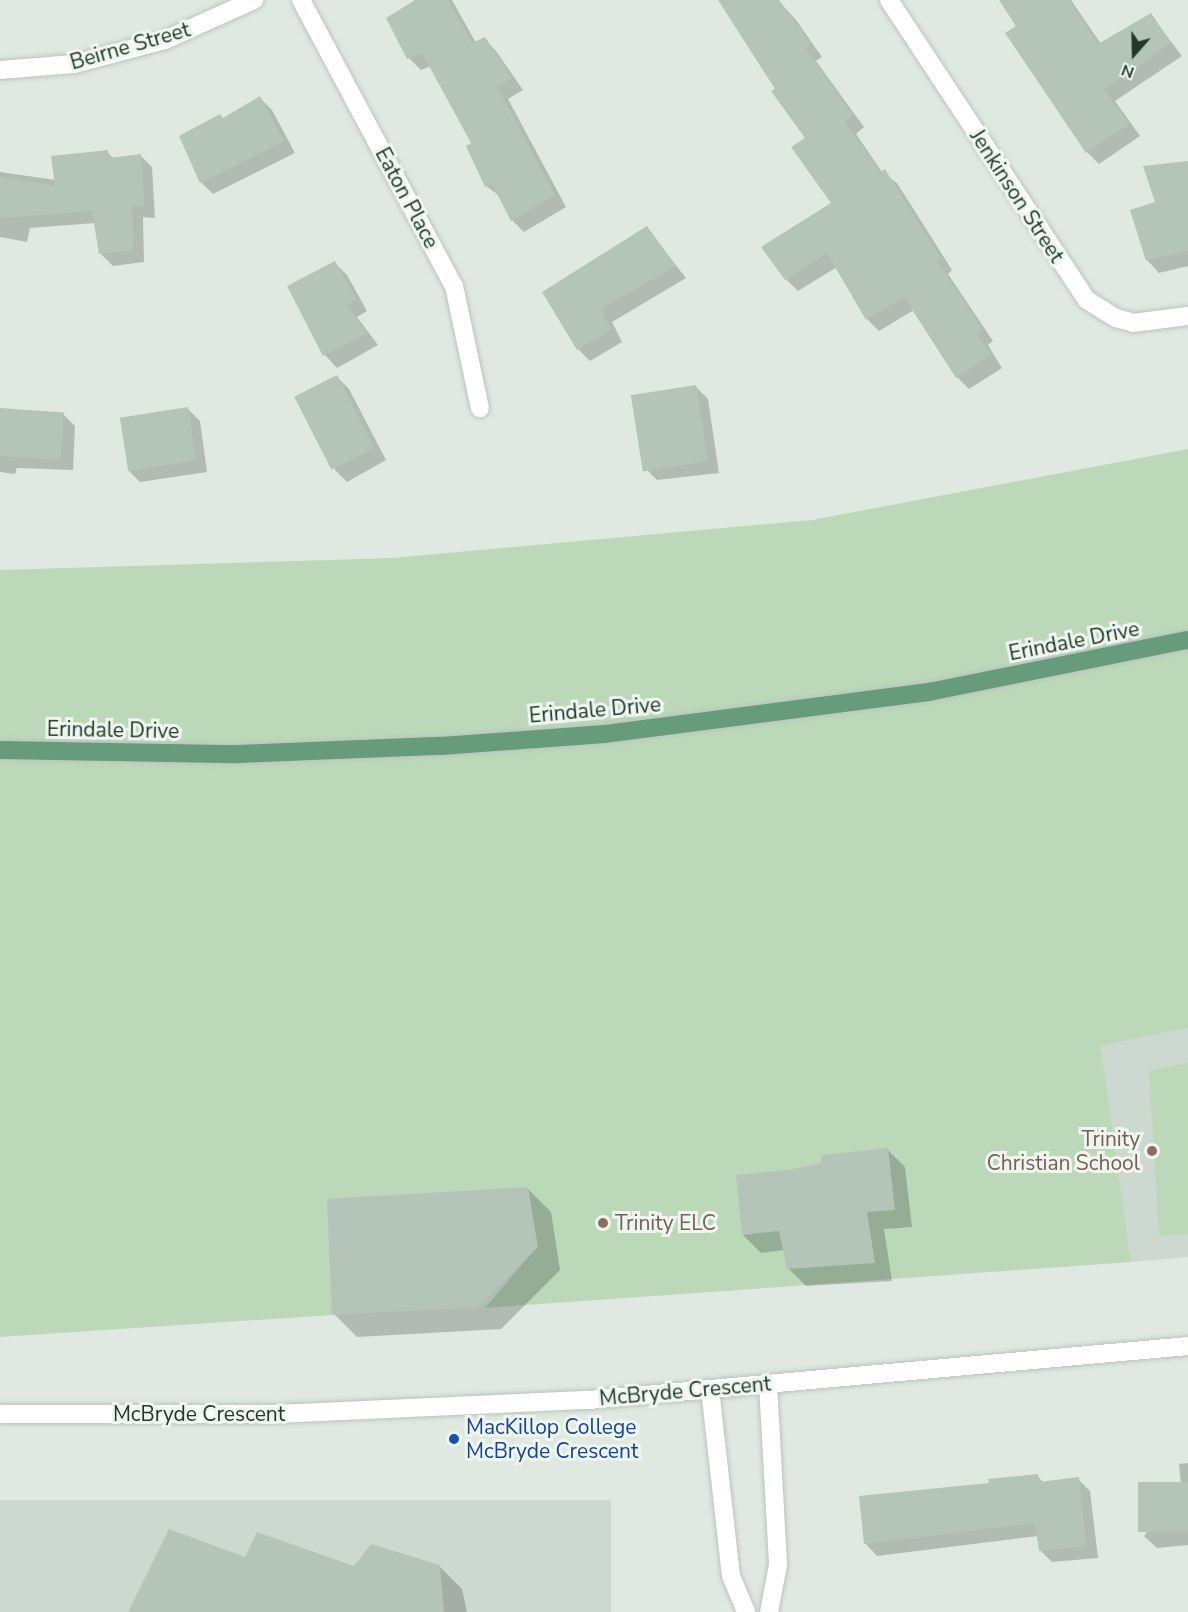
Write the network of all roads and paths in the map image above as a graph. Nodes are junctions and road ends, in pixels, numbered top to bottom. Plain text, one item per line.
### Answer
1 (254, 0) edge
2 (301, 0) edge
3 (889, 0) edge
4 (0, 70) edge
5 (1188, 316) edge
6 (480, 408) dead end
7 (1188, 640) edge
8 (0, 750) edge
9 (1188, 1346) edge
10 (768, 1384) junction
11 (710, 1389) junction
12 (0, 1414) edge
13 (746, 1612) edge
14 (769, 1612) edge

1 - 4 street, Beirne Street
2 - 6 street, Eaton Place
3 - 5 street, Jenkinson Street
7 - 8 main road, Erindale Drive
9 - 10 street, McBryde Crescent
10 - 11 street, McBryde Crescent
10 - 14 street
11 - 12 street, McBryde Crescent
11 - 13 street

